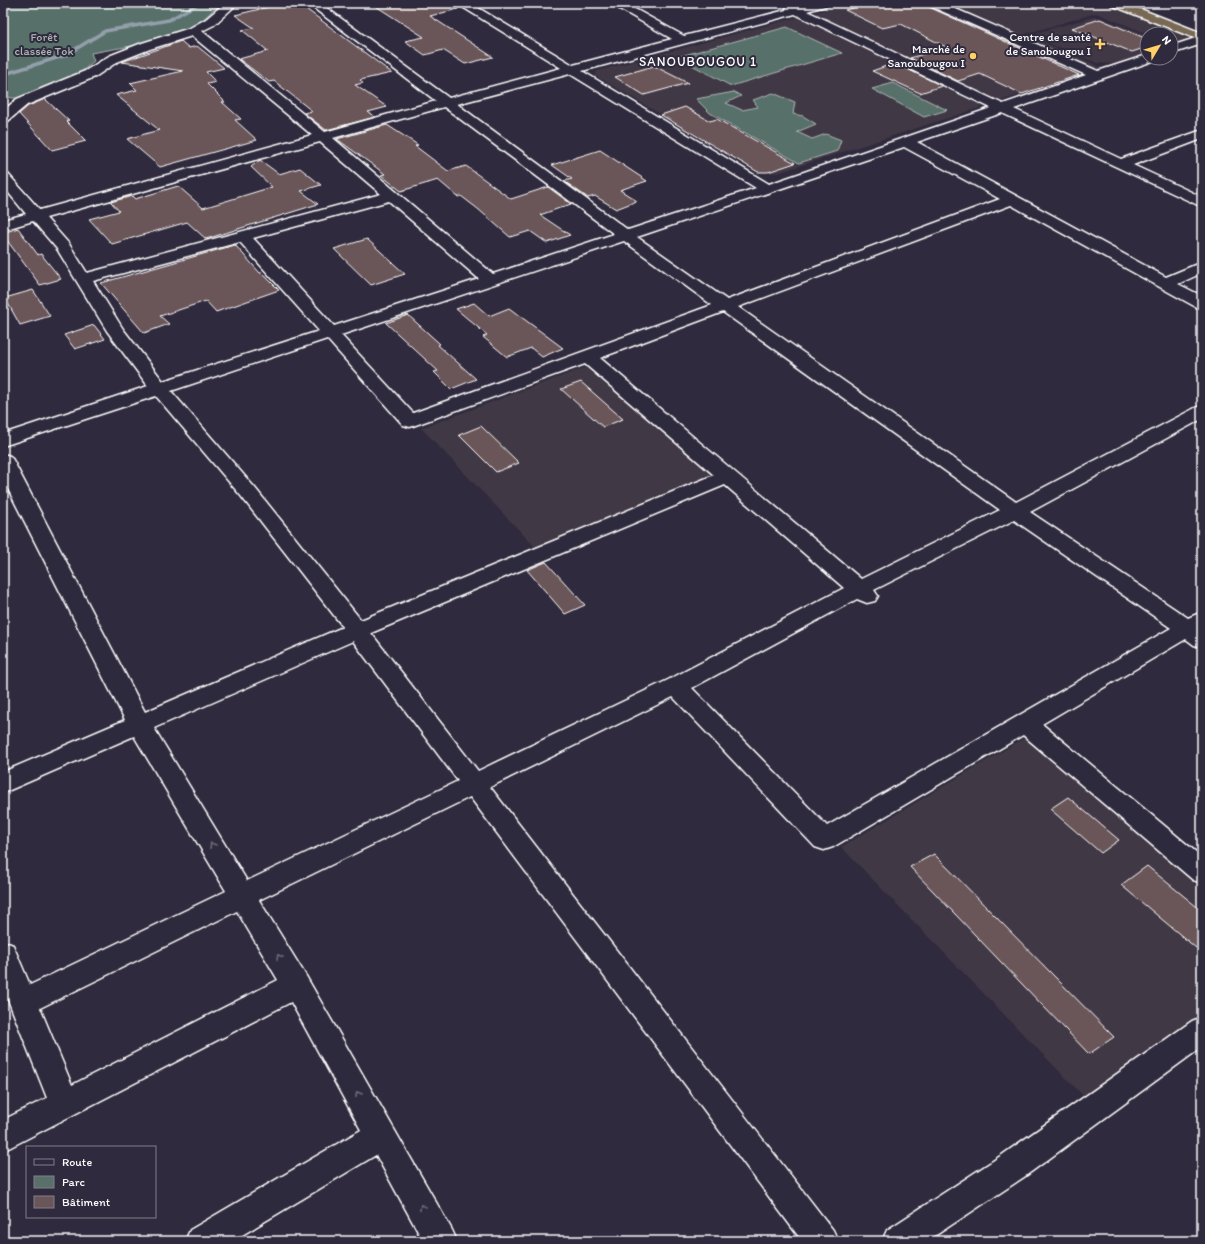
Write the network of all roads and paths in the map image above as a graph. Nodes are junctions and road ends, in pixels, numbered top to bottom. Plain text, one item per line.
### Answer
1 (232, 3) edge
2 (313, 3) edge
3 (462, 3) edge
4 (615, 3) edge
5 (781, 3) edge
6 (825, 3) edge
7 (932, 3) edge
8 (1115, 3) edge
9 (796, 10) junction
10 (194, 31) junction
11 (1202, 38) edge
12 (682, 40) junction
13 (1179, 47) edge
14 (1139, 62) edge
15 (572, 70) junction
16 (1098, 76) junction
17 (448, 102) junction
18 (1004, 108) junction
19 (3, 118) edge
20 (1202, 134) edge
21 (323, 137) junction
22 (906, 142) junction
23 (1121, 164) junction
24 (3, 177) edge
25 (768, 189) junction
26 (391, 196) junction
27 (1012, 200) junction
28 (1202, 203) edge
29 (37, 216) junction
30 (3, 225) edge
31 (243, 236) junction
32 (626, 236) junction
33 (1202, 267) edge
34 (83, 279) junction
35 (490, 280) junction
36 (1166, 283) junction
37 (1202, 303) edge
38 (725, 305) junction
39 (331, 333) junction
40 (588, 358) junction
41 (160, 388) junction
42 (1202, 412) edge
43 (3, 440) edge
44 (3, 460) edge
45 (727, 477) junction
46 (1015, 511) junction
47 (863, 593) junction
48 (1197, 629) edge
49 (357, 630) junction
50 (676, 686) junction
51 (1024, 723) junction
52 (139, 724) junction
53 (3, 783) edge
54 (475, 783) junction
55 (1202, 872) edge
56 (242, 895) junction
57 (3, 953) edge
58 (296, 985) junction
59 (23, 1002) junction
60 (1202, 1030) edge
61 (64, 1104) junction
62 (381, 1135) junction
63 (3, 1136) edge
64 (202, 1241) edge
65 (441, 1241) edge
66 (822, 1241) edge
67 (898, 1241) edge

1 - 10 street
2 - 17 street
3 - 15 street
4 - 12 street
5 - 9 street
6 - 9 street
7 - 16 street
8 - 11 highway
9 - 12 street
9 - 18 street
10 - 19 street
10 - 21 street
11 - 13 street
12 - 15 street
14 - 16 street
15 - 17 street
15 - 25 street
16 - 18 street
17 - 21 street
17 - 32 street
18 - 22 street
18 - 23 street
20 - 23 street
21 - 26 street
21 - 29 street
22 - 25 street
22 - 27 street
23 - 28 street
24 - 29 street
25 - 32 street
26 - 31 street
26 - 35 street
27 - 36 street
27 - 38 street
29 - 30 street
29 - 34 street
31 - 34 street
31 - 39 street
32 - 35 street
32 - 38 street
33 - 36 street
34 - 41 street
35 - 39 street
36 - 37 street
38 - 40 street
38 - 46 street
39 - 40 street
39 - 41 street
40 - 45 street
41 - 43 street
41 - 49 street
42 - 46 street
44 - 52 street
45 - 47 street
45 - 49 street
46 - 47 street
46 - 48 street
47 - 50 street
48 - 51 street
49 - 52 street
49 - 54 street
50 - 51 street
50 - 54 street
51 - 55 street
52 - 53 street
56 -> 52 street
54 - 56 street
54 - 66 street
58 -> 56 street
56 - 59 street
57 - 59 street
58 - 61 street
62 -> 58 street
59 - 61 street
60 - 67 street
61 - 63 street
62 - 64 street
65 -> 62 street

